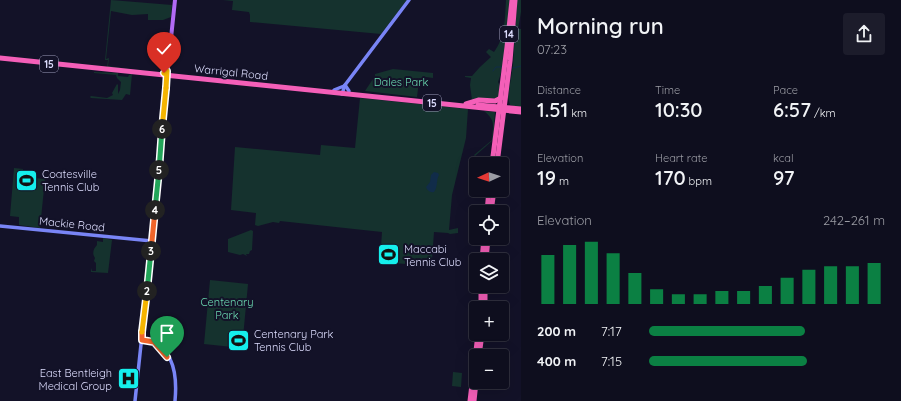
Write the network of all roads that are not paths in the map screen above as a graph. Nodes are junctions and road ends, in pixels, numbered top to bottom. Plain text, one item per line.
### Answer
1 (175, 0) edge
2 (410, 0) edge
3 (512, 0) edge
4 (515, 0) edge
5 (0, 58) edge
6 (164, 72) junction
7 (175, 76) junction
8 (166, 83) junction
9 (344, 89) junction
10 (316, 91) junction
11 (501, 98) junction
12 (466, 104) junction
13 (521, 109) edge
14 (503, 111) junction
15 (521, 112) edge
16 (493, 157) edge
17 (498, 157) edge
18 (0, 226) edge
19 (152, 243) junction
20 (142, 340) junction
21 (473, 389) edge
22 (475, 389) edge
23 (135, 401) edge
24 (175, 401) edge
25 (470, 401) edge
26 (474, 401) edge

1 - 6 main road
2 - 9 main road
3 - 11 highway, 14
4 - 14 highway, 14
5 - 6 highway, Warrigal Road / 15
6 - 7 highway, Warrigal Road / 15
6 - 7 main road
6 - 8 main road
7 - 8 main road
7 - 10 highway, Warrigal Road / 15
8 - 19 main road
9 - 10 highway, Warrigal Road / 15
9 - 10 highway, Warrigal Road / 15
9 - 12 highway, Warrigal Road / 15
9 - 14 highway, Warrigal Road / 15
11 - 12 highway
11 - 14 highway, 14
12 - 14 highway, Warrigal Road / 15
13 - 14 highway, Warrigal Road / 15
14 - 15 highway, Warrigal Road / 15
14 - 16 highway, 14
14 - 17 highway, 14
18 - 19 main road, Mackie Road
19 - 20 main road
20 - 23 main road
20 - 24 main road
21 - 25 highway
22 - 26 highway

